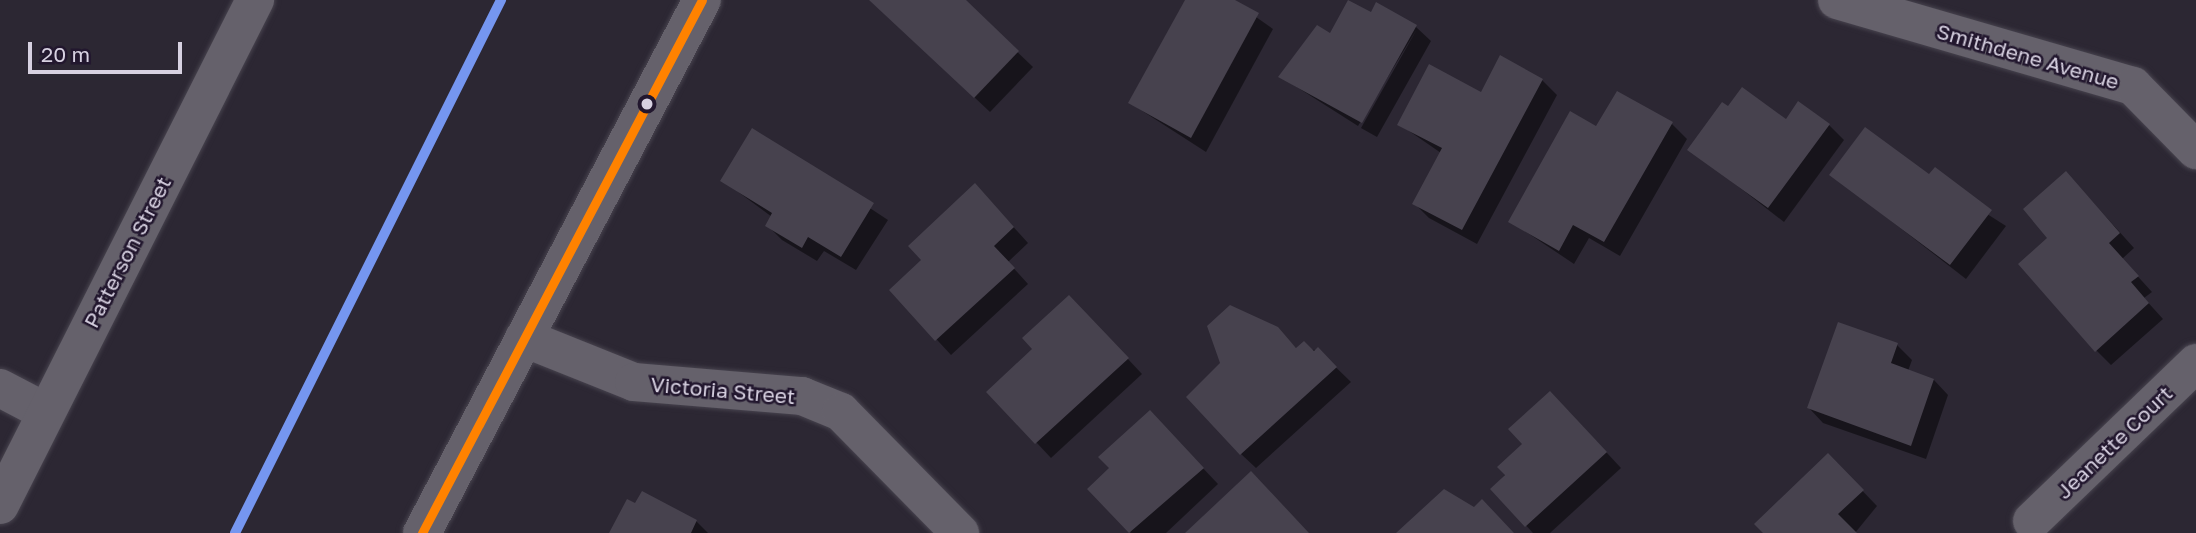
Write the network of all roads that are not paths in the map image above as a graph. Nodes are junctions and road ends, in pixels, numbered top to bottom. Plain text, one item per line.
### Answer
1 (255, 0) edge
2 (702, 0) edge
3 (1837, 0) edge
4 (2196, 150) edge
5 (524, 338) junction
6 (2196, 363) edge
7 (0, 388) edge
8 (46, 412) junction
9 (0, 505) edge
10 (2032, 521) dead end
11 (422, 533) edge
12 (960, 533) edge

1 - 8 street, Patterson Street
2 - 5 street
3 - 4 street, Smithdene Avenue
5 - 11 street
5 - 12 street, Victoria Street
6 - 10 street, Jeanette Court
7 - 8 street
8 - 9 street, Patterson Street

